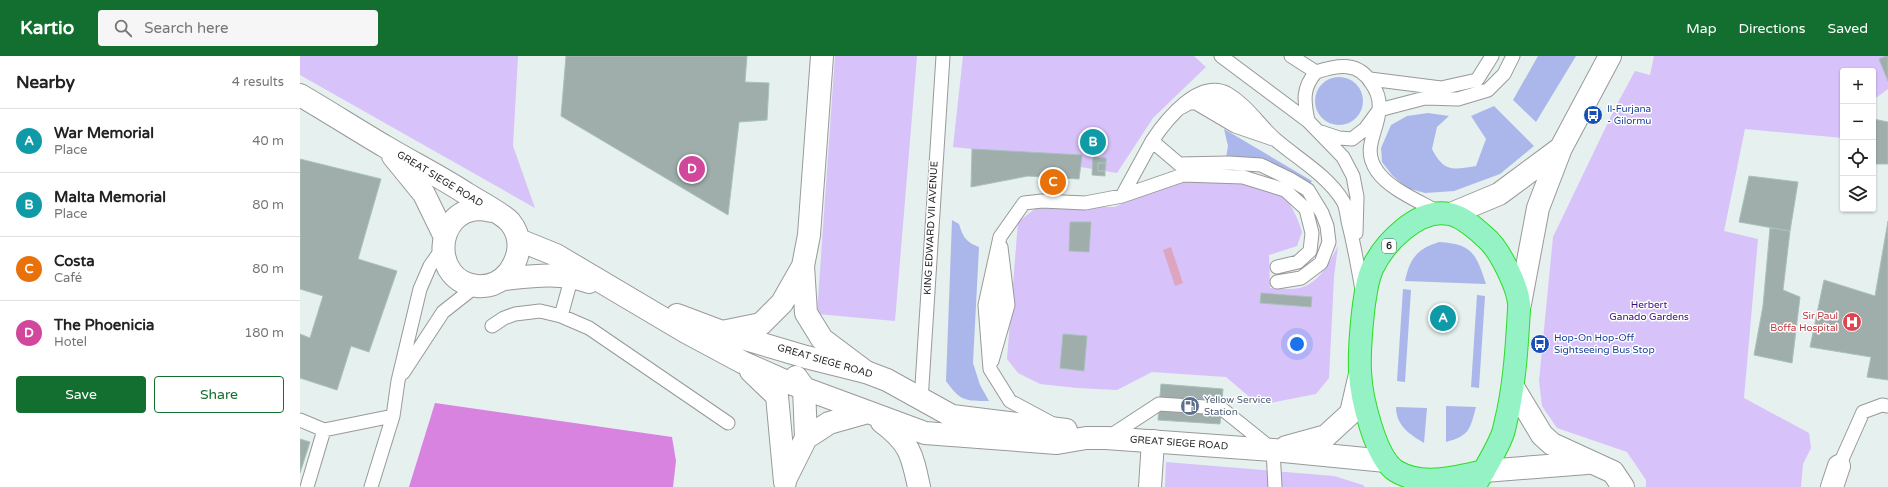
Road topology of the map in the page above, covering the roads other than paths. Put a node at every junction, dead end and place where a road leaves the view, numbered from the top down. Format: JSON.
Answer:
{"nodes":[{"id":1,"x":822,"y":56,"type":"edge"},
{"id":2,"x":943,"y":56,"type":"edge"},
{"id":3,"x":1221,"y":56,"type":"edge"},
{"id":4,"x":1291,"y":56,"type":"edge"},
{"id":5,"x":1492,"y":56,"type":"edge"},
{"id":6,"x":1513,"y":56,"type":"edge"},
{"id":7,"x":1610,"y":56,"type":"edge"},
{"id":8,"x":1316,"y":72,"type":"junction"},
{"id":9,"x":1370,"y":79,"type":"junction"},
{"id":10,"x":300,"y":95,"type":"edge"},
{"id":11,"x":1179,"y":109,"type":"junction"},
{"id":12,"x":1379,"y":110,"type":"junction"},
{"id":13,"x":1308,"y":121,"type":"junction"},
{"id":14,"x":1319,"y":132,"type":"junction"},
{"id":15,"x":1275,"y":139,"type":"junction"},
{"id":16,"x":1152,"y":141,"type":"junction"},
{"id":17,"x":386,"y":147,"type":"junction"},
{"id":18,"x":1561,"y":148,"type":"junction"},
{"id":19,"x":1122,"y":196,"type":"junction"},
{"id":20,"x":494,"y":211,"type":"junction"},
{"id":21,"x":1446,"y":213,"type":"junction"},
{"id":22,"x":1000,"y":237,"type":"junction"},
{"id":23,"x":519,"y":240,"type":"junction"},
{"id":24,"x":443,"y":242,"type":"junction"},
{"id":25,"x":1355,"y":250,"type":"junction"},
{"id":26,"x":803,"y":266,"type":"junction"},
{"id":27,"x":1277,"y":267,"type":"dead end"},
{"id":28,"x":572,"y":276,"type":"junction"},
{"id":29,"x":504,"y":279,"type":"junction"},
{"id":30,"x":1277,"y":282,"type":"dead end"},
{"id":31,"x":476,"y":286,"type":"junction"},
{"id":32,"x":634,"y":300,"type":"junction"},
{"id":33,"x":1364,"y":303,"type":"junction"},
{"id":34,"x":1520,"y":304,"type":"junction"},
{"id":35,"x":561,"y":316,"type":"junction"},
{"id":36,"x":492,"y":326,"type":"dead end"},
{"id":37,"x":722,"y":332,"type":"junction"},
{"id":38,"x":742,"y":362,"type":"junction"},
{"id":39,"x":990,"y":369,"type":"junction"},
{"id":40,"x":866,"y":372,"type":"junction"},
{"id":41,"x":1360,"y":372,"type":"junction"},
{"id":42,"x":398,"y":381,"type":"junction"},
{"id":43,"x":1513,"y":387,"type":"junction"},
{"id":44,"x":804,"y":388,"type":"junction"},
{"id":45,"x":921,"y":401,"type":"junction"},
{"id":46,"x":1888,"y":406,"type":"edge"},
{"id":47,"x":868,"y":412,"type":"junction"},
{"id":48,"x":393,"y":416,"type":"junction"},
{"id":49,"x":300,"y":420,"type":"edge"},
{"id":50,"x":728,"y":423,"type":"dead end"},
{"id":51,"x":1064,"y":429,"type":"junction"},
{"id":52,"x":324,"y":430,"type":"junction"},
{"id":53,"x":925,"y":433,"type":"junction"},
{"id":54,"x":806,"y":438,"type":"junction"},
{"id":55,"x":1096,"y":438,"type":"junction"},
{"id":56,"x":1153,"y":441,"type":"junction"},
{"id":57,"x":1273,"y":450,"type":"junction"},
{"id":58,"x":1594,"y":462,"type":"junction"},
{"id":59,"x":1839,"y":466,"type":"joint"},
{"id":60,"x":1394,"y":473,"type":"edge"},
{"id":61,"x":1479,"y":479,"type":"edge"},
{"id":62,"x":785,"y":484,"type":"edge"},
{"id":63,"x":307,"y":487,"type":"edge"},
{"id":64,"x":371,"y":487,"type":"edge"},
{"id":65,"x":920,"y":487,"type":"edge"},
{"id":66,"x":1150,"y":487,"type":"edge"},
{"id":67,"x":1275,"y":487,"type":"edge"},
{"id":68,"x":1623,"y":487,"type":"edge"},
{"id":69,"x":1832,"y":487,"type":"edge"}],
"edges":[{"from":1,"to":26,"type":"street"},
{"from":2,"to":45,"type":"lane","name":"KING EDWARD VII AVENUE"},
{"from":3,"to":13,"type":"lane"},
{"from":4,"to":8,"type":"lane"},
{"from":5,"to":9,"type":"lane"},
{"from":6,"to":12,"type":"lane"},
{"from":7,"to":18,"type":"street"},
{"from":8,"to":9,"type":"lane"},
{"from":8,"to":13,"type":"lane"},
{"from":9,"to":12,"type":"lane"},
{"from":10,"to":17,"type":"street","name":"GREAT SIEGE ROAD"},
{"from":11,"to":15,"type":"lane"},
{"from":11,"to":15,"type":"lane"},
{"from":11,"to":16,"type":"lane"},
{"from":12,"to":14,"type":"lane"},
{"from":12,"to":21,"type":"lane"},
{"from":13,"to":14,"type":"lane"},
{"from":14,"to":25,"type":"lane"},
{"from":15,"to":25,"type":"lane"},
{"from":16,"to":19,"type":"lane"},
{"from":16,"to":30,"type":"lane"},
{"from":17,"to":20,"type":"street","name":"GREAT SIEGE ROAD"},
{"from":17,"to":24,"type":"street","name":"GREAT SIEGE ROAD"},
{"from":18,"to":21,"type":"street"},
{"from":18,"to":34,"type":"street"},
{"from":19,"to":22,"type":"lane"},
{"from":19,"to":27,"type":"lane"},
{"from":20,"to":23,"type":"street","name":"GREAT SIEGE ROAD"},
{"from":20,"to":24,"type":"street","name":"GREAT SIEGE ROAD"},
{"from":21,"to":33,"type":"highway","number":"6"},
{"from":21,"to":34,"type":"highway"},
{"from":22,"to":39,"type":"lane"},
{"from":22,"to":39,"type":"lane"},
{"from":23,"to":29,"type":"street"},
{"from":23,"to":32,"type":"street","name":"GREAT SIEGE ROAD"},
{"from":24,"to":31,"type":"street","name":"GREAT SIEGE ROAD"},
{"from":24,"to":42,"type":"lane"},
{"from":25,"to":33,"type":"lane"},
{"from":26,"to":37,"type":"street"},
{"from":26,"to":40,"type":"street"},
{"from":28,"to":29,"type":"street","name":"GREAT SIEGE ROAD"},
{"from":28,"to":32,"type":"street","name":"GREAT SIEGE ROAD"},
{"from":28,"to":35,"type":"lane"},
{"from":29,"to":31,"type":"street","name":"GREAT SIEGE ROAD"},
{"from":31,"to":42,"type":"lane"},
{"from":32,"to":37,"type":"street","name":"GREAT SIEGE ROAD"},
{"from":32,"to":38,"type":"street","name":"GREAT SIEGE ROAD"},
{"from":33,"to":41,"type":"highway","number":"6"},
{"from":34,"to":43,"type":"highway"},
{"from":35,"to":36,"type":"lane"},
{"from":35,"to":50,"type":"lane"},
{"from":37,"to":40,"type":"street","name":"GREAT SIEGE ROAD"},
{"from":37,"to":44,"type":"street","name":"GREAT SIEGE ROAD"},
{"from":38,"to":44,"type":"street","name":"GREAT SIEGE ROAD"},
{"from":38,"to":62,"type":"street","name":"GREAT SIEGE ROAD"},
{"from":39,"to":51,"type":"lane"},
{"from":40,"to":45,"type":"street","name":"GREAT SIEGE ROAD"},
{"from":41,"to":57,"type":"street","name":"GREAT SIEGE ROAD"},
{"from":41,"to":60,"type":"highway","number":"6"},
{"from":42,"to":48,"type":"lane"},
{"from":43,"to":58,"type":"street"},
{"from":43,"to":61,"type":"highway"},
{"from":44,"to":47,"type":"street","name":"GREAT SIEGE ROAD"},
{"from":44,"to":54,"type":"street","name":"GREAT SIEGE ROAD"},
{"from":45,"to":51,"type":"street","name":"GREAT SIEGE ROAD"},
{"from":45,"to":53,"type":"street"},
{"from":46,"to":59,"type":"lane"},
{"from":47,"to":53,"type":"street","name":"GREAT SIEGE ROAD"},
{"from":47,"to":54,"type":"street"},
{"from":47,"to":65,"type":"street"},
{"from":48,"to":52,"type":"lane"},
{"from":48,"to":64,"type":"lane"},
{"from":49,"to":52,"type":"lane"},
{"from":51,"to":55,"type":"street","name":"GREAT SIEGE ROAD"},
{"from":52,"to":63,"type":"lane"},
{"from":53,"to":55,"type":"street","name":"GREAT SIEGE ROAD"},
{"from":53,"to":65,"type":"street"},
{"from":54,"to":62,"type":"street","name":"GREAT SIEGE ROAD"},
{"from":55,"to":56,"type":"street","name":"GREAT SIEGE ROAD"},
{"from":55,"to":57,"type":"lane"},
{"from":56,"to":57,"type":"street","name":"GREAT SIEGE ROAD"},
{"from":56,"to":66,"type":"street"},
{"from":57,"to":60,"type":"street","name":"GREAT SIEGE ROAD"},
{"from":57,"to":67,"type":"lane"},
{"from":58,"to":61,"type":"street"},
{"from":58,"to":68,"type":"street"},
{"from":59,"to":69,"type":"street"},
{"from":60,"to":61,"type":"highway"}]}
